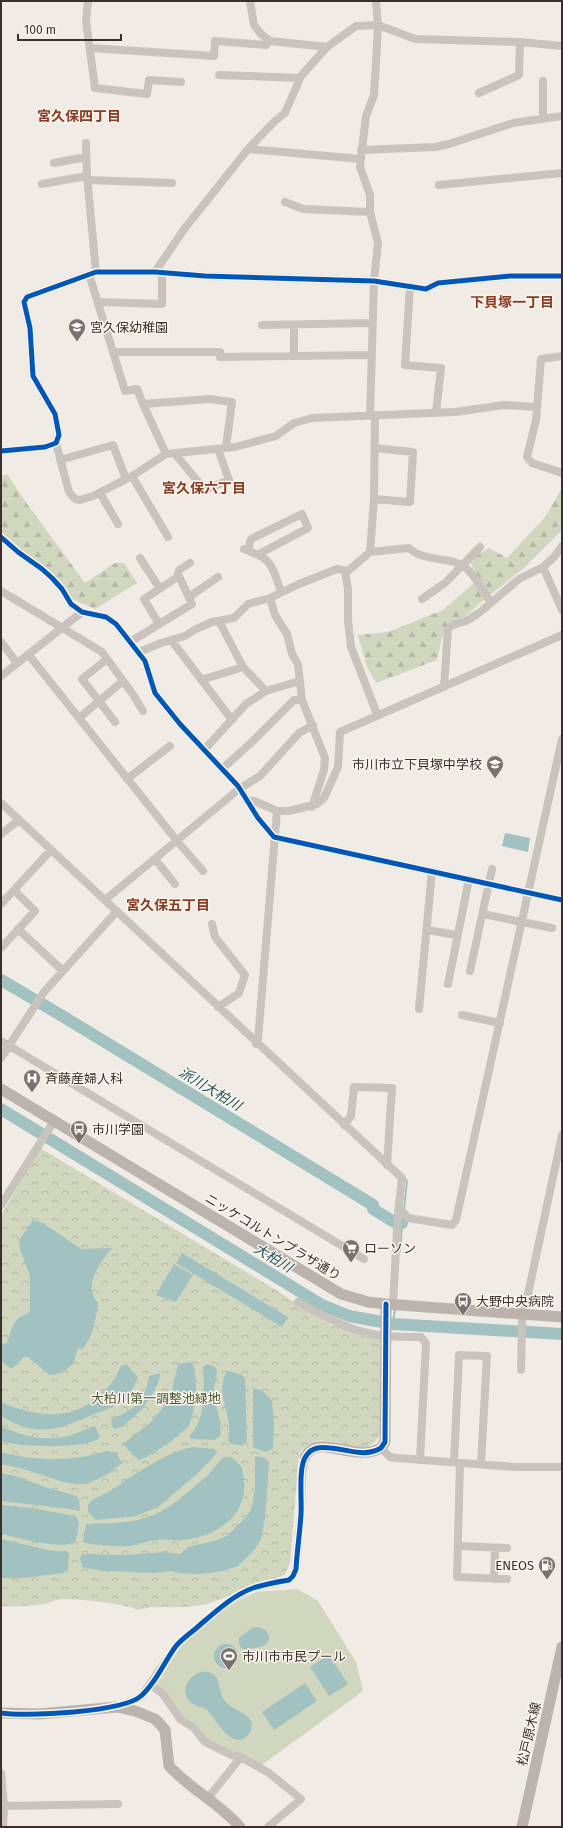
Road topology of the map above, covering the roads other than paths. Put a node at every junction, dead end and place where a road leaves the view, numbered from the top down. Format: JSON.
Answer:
{"nodes":[{"id":1,"x":88,"y":1,"type":"edge"},
{"id":2,"x":250,"y":1,"type":"edge"},
{"id":3,"x":376,"y":1,"type":"edge"},
{"id":4,"x":378,"y":25,"type":"junction"},
{"id":5,"x":270,"y":41,"type":"junction"},
{"id":6,"x":520,"y":42,"type":"junction"},
{"id":7,"x":562,"y":46,"type":"edge"},
{"id":8,"x":327,"y":47,"type":"junction"},
{"id":9,"x":90,"y":48,"type":"junction"},
{"id":10,"x":219,"y":75,"type":"dead end"},
{"id":11,"x":300,"y":78,"type":"junction"},
{"id":12,"x":542,"y":81,"type":"dead end"},
{"id":13,"x":181,"y":82,"type":"dead end"},
{"id":14,"x":479,"y":93,"type":"dead end"},
{"id":15,"x":562,"y":116,"type":"edge"},
{"id":16,"x":543,"y":118,"type":"junction"},
{"id":17,"x":86,"y":143,"type":"dead end"},
{"id":18,"x":248,"y":149,"type":"junction"},
{"id":19,"x":361,"y":150,"type":"junction"},
{"id":20,"x":86,"y":157,"type":"junction"},
{"id":21,"x":361,"y":159,"type":"junction"},
{"id":22,"x":54,"y":163,"type":"dead end"},
{"id":23,"x":562,"y":173,"type":"edge"},
{"id":24,"x":87,"y":178,"type":"junction"},
{"id":25,"x":172,"y":183,"type":"dead end"},
{"id":26,"x":42,"y":184,"type":"dead end"},
{"id":27,"x":439,"y":184,"type":"dead end"},
{"id":28,"x":285,"y":202,"type":"dead end"},
{"id":29,"x":370,"y":212,"type":"junction"},
{"id":30,"x":158,"y":272,"type":"junction"},
{"id":31,"x":92,"y":273,"type":"junction"},
{"id":32,"x":562,"y":276,"type":"edge"},
{"id":33,"x":374,"y":281,"type":"junction"},
{"id":34,"x":410,"y":286,"type":"junction"},
{"id":35,"x":98,"y":302,"type":"junction"},
{"id":36,"x":372,"y":323,"type":"junction"},
{"id":37,"x":262,"y":325,"type":"dead end"},
{"id":38,"x":294,"y":325,"type":"junction"},
{"id":39,"x":114,"y":352,"type":"junction"},
{"id":40,"x":371,"y":355,"type":"junction"},
{"id":41,"x":294,"y":356,"type":"junction"},
{"id":42,"x":562,"y":356,"type":"edge"},
{"id":43,"x":143,"y":404,"type":"junction"},
{"id":44,"x":537,"y":407,"type":"junction"},
{"id":45,"x":436,"y":412,"type":"junction"},
{"id":46,"x":372,"y":415,"type":"junction"},
{"id":47,"x":56,"y":443,"type":"junction"},
{"id":48,"x":222,"y":448,"type":"junction"},
{"id":49,"x":375,"y":448,"type":"junction"},
{"id":50,"x":1,"y":451,"type":"edge"},
{"id":51,"x":166,"y":454,"type":"junction"},
{"id":52,"x":175,"y":454,"type":"junction"},
{"id":53,"x":60,"y":460,"type":"junction"},
{"id":54,"x":562,"y":473,"type":"edge"},
{"id":55,"x":129,"y":477,"type":"junction"},
{"id":56,"x":100,"y":493,"type":"junction"},
{"id":57,"x":374,"y":499,"type":"junction"},
{"id":58,"x":118,"y":524,"type":"dead end"},
{"id":59,"x":1,"y":537,"type":"edge"},
{"id":60,"x":168,"y":537,"type":"dead end"},
{"id":61,"x":562,"y":546,"type":"edge"},
{"id":62,"x":480,"y":547,"type":"dead end"},
{"id":63,"x":370,"y":552,"type":"junction"},
{"id":64,"x":259,"y":554,"type":"junction"},
{"id":65,"x":140,"y":558,"type":"dead end"},
{"id":66,"x":190,"y":563,"type":"dead end"},
{"id":67,"x":462,"y":565,"type":"junction"},
{"id":68,"x":543,"y":567,"type":"junction"},
{"id":69,"x":345,"y":571,"type":"junction"},
{"id":70,"x":179,"y":576,"type":"junction"},
{"id":71,"x":218,"y":577,"type":"dead end"},
{"id":72,"x":160,"y":589,"type":"junction"},
{"id":73,"x":1,"y":591,"type":"edge"},
{"id":74,"x":281,"y":592,"type":"junction"},
{"id":75,"x":189,"y":597,"type":"junction"},
{"id":76,"x":270,"y":598,"type":"junction"},
{"id":77,"x":422,"y":599,"type":"dead end"},
{"id":78,"x":491,"y":603,"type":"junction"},
{"id":79,"x":562,"y":610,"type":"edge"},
{"id":80,"x":82,"y":612,"type":"junction"},
{"id":81,"x":219,"y":621,"type":"junction"},
{"id":82,"x":159,"y":624,"type":"junction"},
{"id":83,"x":62,"y":627,"type":"junction"},
{"id":84,"x":562,"y":634,"type":"edge"},
{"id":85,"x":172,"y":641,"type":"junction"},
{"id":86,"x":1,"y":642,"type":"edge"},
{"id":87,"x":130,"y":642,"type":"junction"},
{"id":88,"x":139,"y":652,"type":"junction"},
{"id":89,"x":28,"y":654,"type":"junction"},
{"id":90,"x":107,"y":659,"type":"junction"},
{"id":91,"x":17,"y":663,"type":"junction"},
{"id":92,"x":244,"y":667,"type":"junction"},
{"id":93,"x":1,"y":676,"type":"edge"},
{"id":94,"x":201,"y":680,"type":"junction"},
{"id":95,"x":123,"y":681,"type":"junction"},
{"id":96,"x":300,"y":681,"type":"junction"},
{"id":97,"x":444,"y":687,"type":"junction"},
{"id":98,"x":266,"y":691,"type":"junction"},
{"id":99,"x":302,"y":700,"type":"junction"},
{"id":100,"x":100,"y":701,"type":"junction"},
{"id":101,"x":143,"y":711,"type":"dead end"},
{"id":102,"x":377,"y":714,"type":"junction"},
{"id":103,"x":79,"y":718,"type":"junction"},
{"id":104,"x":232,"y":720,"type":"junction"},
{"id":105,"x":115,"y":722,"type":"dead end"},
{"id":106,"x":312,"y":725,"type":"junction"},
{"id":107,"x":562,"y":739,"type":"edge"},
{"id":108,"x":170,"y":746,"type":"dead end"},
{"id":109,"x":204,"y":750,"type":"junction"},
{"id":110,"x":222,"y":769,"type":"junction"},
{"id":111,"x":127,"y":779,"type":"junction"},
{"id":112,"x":239,"y":789,"type":"junction"},
{"id":113,"x":246,"y":800,"type":"junction"},
{"id":114,"x":1,"y":803,"type":"edge"},
{"id":115,"x":312,"y":807,"type":"junction"},
{"id":116,"x":277,"y":812,"type":"junction"},
{"id":117,"x":19,"y":820,"type":"junction"},
{"id":118,"x":1,"y":834,"type":"edge"},
{"id":119,"x":274,"y":837,"type":"junction"},
{"id":120,"x":177,"y":841,"type":"junction"},
{"id":121,"x":51,"y":850,"type":"junction"},
{"id":122,"x":155,"y":859,"type":"junction"},
{"id":123,"x":492,"y":869,"type":"dead end"},
{"id":124,"x":203,"y":871,"type":"dead end"},
{"id":125,"x":432,"y":871,"type":"junction"},
{"id":126,"x":469,"y":879,"type":"junction"},
{"id":127,"x":175,"y":884,"type":"dead end"},
{"id":128,"x":490,"y":884,"type":"junction"},
{"id":129,"x":14,"y":890,"type":"junction"},
{"id":130,"x":529,"y":892,"type":"junction"},
{"id":131,"x":105,"y":900,"type":"junction"},
{"id":132,"x":562,"y":900,"type":"edge"},
{"id":133,"x":1,"y":904,"type":"edge"},
{"id":134,"x":118,"y":911,"type":"junction"},
{"id":135,"x":483,"y":914,"type":"junction"},
{"id":136,"x":523,"y":922,"type":"junction"},
{"id":137,"x":212,"y":924,"type":"dead end"},
{"id":138,"x":552,"y":928,"type":"dead end"},
{"id":139,"x":18,"y":929,"type":"junction"},
{"id":140,"x":427,"y":930,"type":"junction"},
{"id":141,"x":458,"y":935,"type":"junction"},
{"id":142,"x":1,"y":948,"type":"edge"},
{"id":143,"x":63,"y":971,"type":"junction"},
{"id":144,"x":470,"y":971,"type":"dead end"},
{"id":145,"x":448,"y":984,"type":"dead end"},
{"id":146,"x":218,"y":1007,"type":"junction"},
{"id":147,"x":419,"y":1009,"type":"dead end"},
{"id":148,"x":462,"y":1015,"type":"dead end"},
{"id":149,"x":500,"y":1023,"type":"junction"},
{"id":150,"x":1,"y":1041,"type":"edge"},
{"id":151,"x":256,"y":1044,"type":"junction"},
{"id":152,"x":9,"y":1045,"type":"junction"},
{"id":153,"x":1,"y":1058,"type":"edge"},
{"id":154,"x":1,"y":1089,"type":"edge"},
{"id":155,"x":52,"y":1124,"type":"junction"},
{"id":156,"x":344,"y":1125,"type":"junction"},
{"id":157,"x":562,"y":1135,"type":"edge"},
{"id":158,"x":387,"y":1165,"type":"junction"},
{"id":159,"x":1,"y":1205,"type":"edge"},
{"id":160,"x":399,"y":1207,"type":"junction"},
{"id":161,"x":364,"y":1258,"type":"dead end"},
{"id":162,"x":298,"y":1302,"type":"dead end"},
{"id":163,"x":389,"y":1307,"type":"junction"},
{"id":164,"x":562,"y":1316,"type":"edge"},
{"id":165,"x":523,"y":1318,"type":"junction"},
{"id":166,"x":386,"y":1334,"type":"junction"},
{"id":167,"x":521,"y":1370,"type":"dead end"},
{"id":168,"x":381,"y":1448,"type":"junction"},
{"id":169,"x":305,"y":1457,"type":"joint"},
{"id":170,"x":420,"y":1460,"type":"junction"},
{"id":171,"x":457,"y":1463,"type":"junction"},
{"id":172,"x":481,"y":1464,"type":"junction"},
{"id":173,"x":562,"y":1467,"type":"edge"},
{"id":174,"x":458,"y":1546,"type":"junction"},
{"id":175,"x":495,"y":1548,"type":"junction"},
{"id":176,"x":507,"y":1548,"type":"dead end"},
{"id":177,"x":494,"y":1579,"type":"junction"},
{"id":178,"x":507,"y":1579,"type":"dead end"},
{"id":179,"x":562,"y":1647,"type":"edge"},
{"id":180,"x":151,"y":1685,"type":"junction"},
{"id":181,"x":117,"y":1707,"type":"junction"},
{"id":182,"x":1,"y":1713,"type":"edge"},
{"id":183,"x":241,"y":1757,"type":"junction"},
{"id":184,"x":1,"y":1773,"type":"edge"},
{"id":185,"x":208,"y":1798,"type":"junction"},
{"id":186,"x":118,"y":1804,"type":"dead end"},
{"id":187,"x":4,"y":1806,"type":"junction"},
{"id":188,"x":3,"y":1827,"type":"edge"},
{"id":189,"x":240,"y":1827,"type":"edge"},
{"id":190,"x":268,"y":1827,"type":"edge"},
{"id":191,"x":522,"y":1827,"type":"edge"}],
"edges":[{"from":1,"to":9,"type":"street"},
{"from":2,"to":5,"type":"street"},
{"from":3,"to":4,"type":"street"},
{"from":4,"to":6,"type":"street"},
{"from":4,"to":8,"type":"street"},
{"from":4,"to":19,"type":"street"},
{"from":5,"to":8,"type":"street"},
{"from":5,"to":9,"type":"street"},
{"from":6,"to":7,"type":"street"},
{"from":6,"to":14,"type":"street"},
{"from":8,"to":11,"type":"street"},
{"from":9,"to":13,"type":"street"},
{"from":10,"to":11,"type":"street"},
{"from":11,"to":18,"type":"street"},
{"from":12,"to":16,"type":"street"},
{"from":15,"to":16,"type":"street"},
{"from":16,"to":19,"type":"street"},
{"from":17,"to":20,"type":"street"},
{"from":18,"to":21,"type":"street"},
{"from":18,"to":30,"type":"street"},
{"from":19,"to":21,"type":"street"},
{"from":20,"to":22,"type":"street"},
{"from":20,"to":24,"type":"street"},
{"from":21,"to":29,"type":"street"},
{"from":23,"to":27,"type":"street"},
{"from":24,"to":25,"type":"street"},
{"from":24,"to":26,"type":"street"},
{"from":24,"to":31,"type":"street"},
{"from":28,"to":29,"type":"street"},
{"from":29,"to":33,"type":"street"},
{"from":30,"to":31,"type":"street"},
{"from":30,"to":33,"type":"street"},
{"from":30,"to":35,"type":"street"},
{"from":31,"to":35,"type":"street"},
{"from":31,"to":47,"type":"street"},
{"from":32,"to":34,"type":"street"},
{"from":33,"to":34,"type":"street"},
{"from":33,"to":36,"type":"street"},
{"from":34,"to":45,"type":"street"},
{"from":35,"to":39,"type":"street"},
{"from":36,"to":38,"type":"street"},
{"from":36,"to":40,"type":"street"},
{"from":37,"to":38,"type":"street"},
{"from":38,"to":41,"type":"street"},
{"from":39,"to":41,"type":"street"},
{"from":39,"to":43,"type":"street"},
{"from":40,"to":41,"type":"street"},
{"from":40,"to":46,"type":"street"},
{"from":42,"to":44,"type":"street"},
{"from":43,"to":48,"type":"street"},
{"from":43,"to":51,"type":"street"},
{"from":44,"to":45,"type":"street"},
{"from":44,"to":54,"type":"street"},
{"from":45,"to":46,"type":"street"},
{"from":46,"to":48,"type":"street"},
{"from":46,"to":49,"type":"street"},
{"from":47,"to":50,"type":"street"},
{"from":47,"to":53,"type":"street"},
{"from":48,"to":52,"type":"street"},
{"from":48,"to":52,"type":"street"},
{"from":49,"to":57,"type":"street"},
{"from":49,"to":57,"type":"street"},
{"from":51,"to":52,"type":"street"},
{"from":51,"to":55,"type":"street"},
{"from":53,"to":55,"type":"street"},
{"from":53,"to":56,"type":"street"},
{"from":55,"to":56,"type":"street"},
{"from":55,"to":60,"type":"street"},
{"from":56,"to":58,"type":"street"},
{"from":57,"to":63,"type":"street"},
{"from":59,"to":80,"type":"street"},
{"from":61,"to":68,"type":"street"},
{"from":62,"to":67,"type":"street"},
{"from":63,"to":67,"type":"street"},
{"from":63,"to":69,"type":"street"},
{"from":64,"to":64,"type":"street"},
{"from":64,"to":74,"type":"street"},
{"from":65,"to":72,"type":"street"},
{"from":66,"to":70,"type":"street"},
{"from":67,"to":77,"type":"street"},
{"from":67,"to":78,"type":"street"},
{"from":68,"to":78,"type":"street"},
{"from":68,"to":79,"type":"street"},
{"from":69,"to":74,"type":"street"},
{"from":69,"to":102,"type":"street"},
{"from":70,"to":72,"type":"street"},
{"from":70,"to":75,"type":"street"},
{"from":71,"to":75,"type":"street"},
{"from":72,"to":82,"type":"street"},
{"from":73,"to":83,"type":"street"},
{"from":74,"to":76,"type":"street"},
{"from":75,"to":82,"type":"street"},
{"from":76,"to":81,"type":"street"},
{"from":76,"to":96,"type":"street"},
{"from":78,"to":97,"type":"street"},
{"from":80,"to":83,"type":"street"},
{"from":80,"to":87,"type":"street"},
{"from":81,"to":85,"type":"street"},
{"from":81,"to":92,"type":"street"},
{"from":82,"to":87,"type":"street"},
{"from":83,"to":89,"type":"street"},
{"from":83,"to":90,"type":"street"},
{"from":84,"to":97,"type":"street"},
{"from":85,"to":88,"type":"street"},
{"from":85,"to":94,"type":"street"},
{"from":86,"to":91,"type":"street"},
{"from":87,"to":88,"type":"street"},
{"from":88,"to":109,"type":"street"},
{"from":89,"to":91,"type":"street"},
{"from":89,"to":103,"type":"street"},
{"from":90,"to":95,"type":"street"},
{"from":90,"to":100,"type":"street"},
{"from":91,"to":93,"type":"street"},
{"from":92,"to":94,"type":"street"},
{"from":92,"to":98,"type":"street"},
{"from":94,"to":104,"type":"street"},
{"from":95,"to":100,"type":"street"},
{"from":95,"to":101,"type":"street"},
{"from":96,"to":98,"type":"street"},
{"from":96,"to":99,"type":"street"},
{"from":97,"to":102,"type":"street"},
{"from":98,"to":104,"type":"street"},
{"from":99,"to":106,"type":"street"},
{"from":99,"to":110,"type":"street"},
{"from":100,"to":103,"type":"street"},
{"from":100,"to":105,"type":"street"},
{"from":102,"to":115,"type":"street"},
{"from":103,"to":111,"type":"street"},
{"from":104,"to":109,"type":"street"},
{"from":106,"to":112,"type":"street"},
{"from":106,"to":115,"type":"street"},
{"from":107,"to":130,"type":"street"},
{"from":108,"to":111,"type":"street"},
{"from":109,"to":110,"type":"street"},
{"from":110,"to":112,"type":"street"},
{"from":111,"to":120,"type":"street"},
{"from":112,"to":113,"type":"street"},
{"from":112,"to":120,"type":"street"},
{"from":113,"to":116,"type":"street"},
{"from":113,"to":119,"type":"street"},
{"from":114,"to":117,"type":"street"},
{"from":115,"to":116,"type":"street"},
{"from":116,"to":119,"type":"street"},
{"from":117,"to":118,"type":"street"},
{"from":117,"to":121,"type":"street"},
{"from":119,"to":125,"type":"street"},
{"from":119,"to":151,"type":"street"},
{"from":120,"to":122,"type":"street"},
{"from":120,"to":124,"type":"street"},
{"from":121,"to":129,"type":"street"},
{"from":121,"to":131,"type":"street"},
{"from":122,"to":127,"type":"street"},
{"from":122,"to":131,"type":"street"},
{"from":123,"to":128,"type":"street"},
{"from":125,"to":126,"type":"street"},
{"from":125,"to":140,"type":"street"},
{"from":126,"to":128,"type":"street"},
{"from":126,"to":141,"type":"street"},
{"from":128,"to":130,"type":"street"},
{"from":128,"to":135,"type":"street"},
{"from":129,"to":133,"type":"street"},
{"from":129,"to":139,"type":"street"},
{"from":130,"to":132,"type":"street"},
{"from":130,"to":136,"type":"street"},
{"from":131,"to":134,"type":"street"},
{"from":134,"to":143,"type":"street"},
{"from":134,"to":146,"type":"street"},
{"from":135,"to":136,"type":"street"},
{"from":135,"to":144,"type":"street"},
{"from":136,"to":138,"type":"street"},
{"from":136,"to":149,"type":"street"},
{"from":137,"to":146,"type":"street"},
{"from":139,"to":142,"type":"street"},
{"from":139,"to":143,"type":"street"},
{"from":140,"to":141,"type":"street"},
{"from":140,"to":147,"type":"street"},
{"from":141,"to":145,"type":"street"},
{"from":143,"to":152,"type":"street"},
{"from":146,"to":151,"type":"street"},
{"from":148,"to":149,"type":"street"},
{"from":149,"to":160,"type":"street"},
{"from":150,"to":152,"type":"street"},
{"from":151,"to":156,"type":"street"},
{"from":152,"to":153,"type":"street"},
{"from":152,"to":161,"type":"street"},
{"from":154,"to":155,"type":"street","name":"ニッケコルトンプラザ通り"},
{"from":155,"to":159,"type":"street"},
{"from":155,"to":163,"type":"street","name":"ニッケコルトンプラザ通り"},
{"from":156,"to":158,"type":"street"},
{"from":156,"to":158,"type":"street"},
{"from":157,"to":165,"type":"street"},
{"from":158,"to":160,"type":"street"},
{"from":160,"to":163,"type":"street"},
{"from":162,"to":166,"type":"street"},
{"from":163,"to":165,"type":"street","name":"ニッケコルトンプラザ通り"},
{"from":163,"to":166,"type":"street"},
{"from":164,"to":165,"type":"street","name":"ニッケコルトンプラザ通り"},
{"from":165,"to":167,"type":"street"},
{"from":166,"to":168,"type":"street"},
{"from":166,"to":170,"type":"street"},
{"from":168,"to":169,"type":"street"},
{"from":168,"to":170,"type":"street"},
{"from":169,"to":180,"type":"street"},
{"from":170,"to":171,"type":"street"},
{"from":171,"to":172,"type":"street"},
{"from":171,"to":172,"type":"street"},
{"from":171,"to":174,"type":"street"},
{"from":172,"to":173,"type":"street"},
{"from":174,"to":175,"type":"street"},
{"from":174,"to":177,"type":"street"},
{"from":175,"to":176,"type":"street"},
{"from":175,"to":177,"type":"street"},
{"from":177,"to":178,"type":"street"},
{"from":179,"to":191,"type":"street","name":"松戸原木線"},
{"from":180,"to":181,"type":"street"},
{"from":180,"to":183,"type":"street"},
{"from":181,"to":182,"type":"street"},
{"from":181,"to":185,"type":"street"},
{"from":183,"to":185,"type":"street"},
{"from":183,"to":190,"type":"street"},
{"from":184,"to":187,"type":"street"},
{"from":185,"to":189,"type":"street"},
{"from":186,"to":187,"type":"street"},
{"from":187,"to":188,"type":"street"}]}
